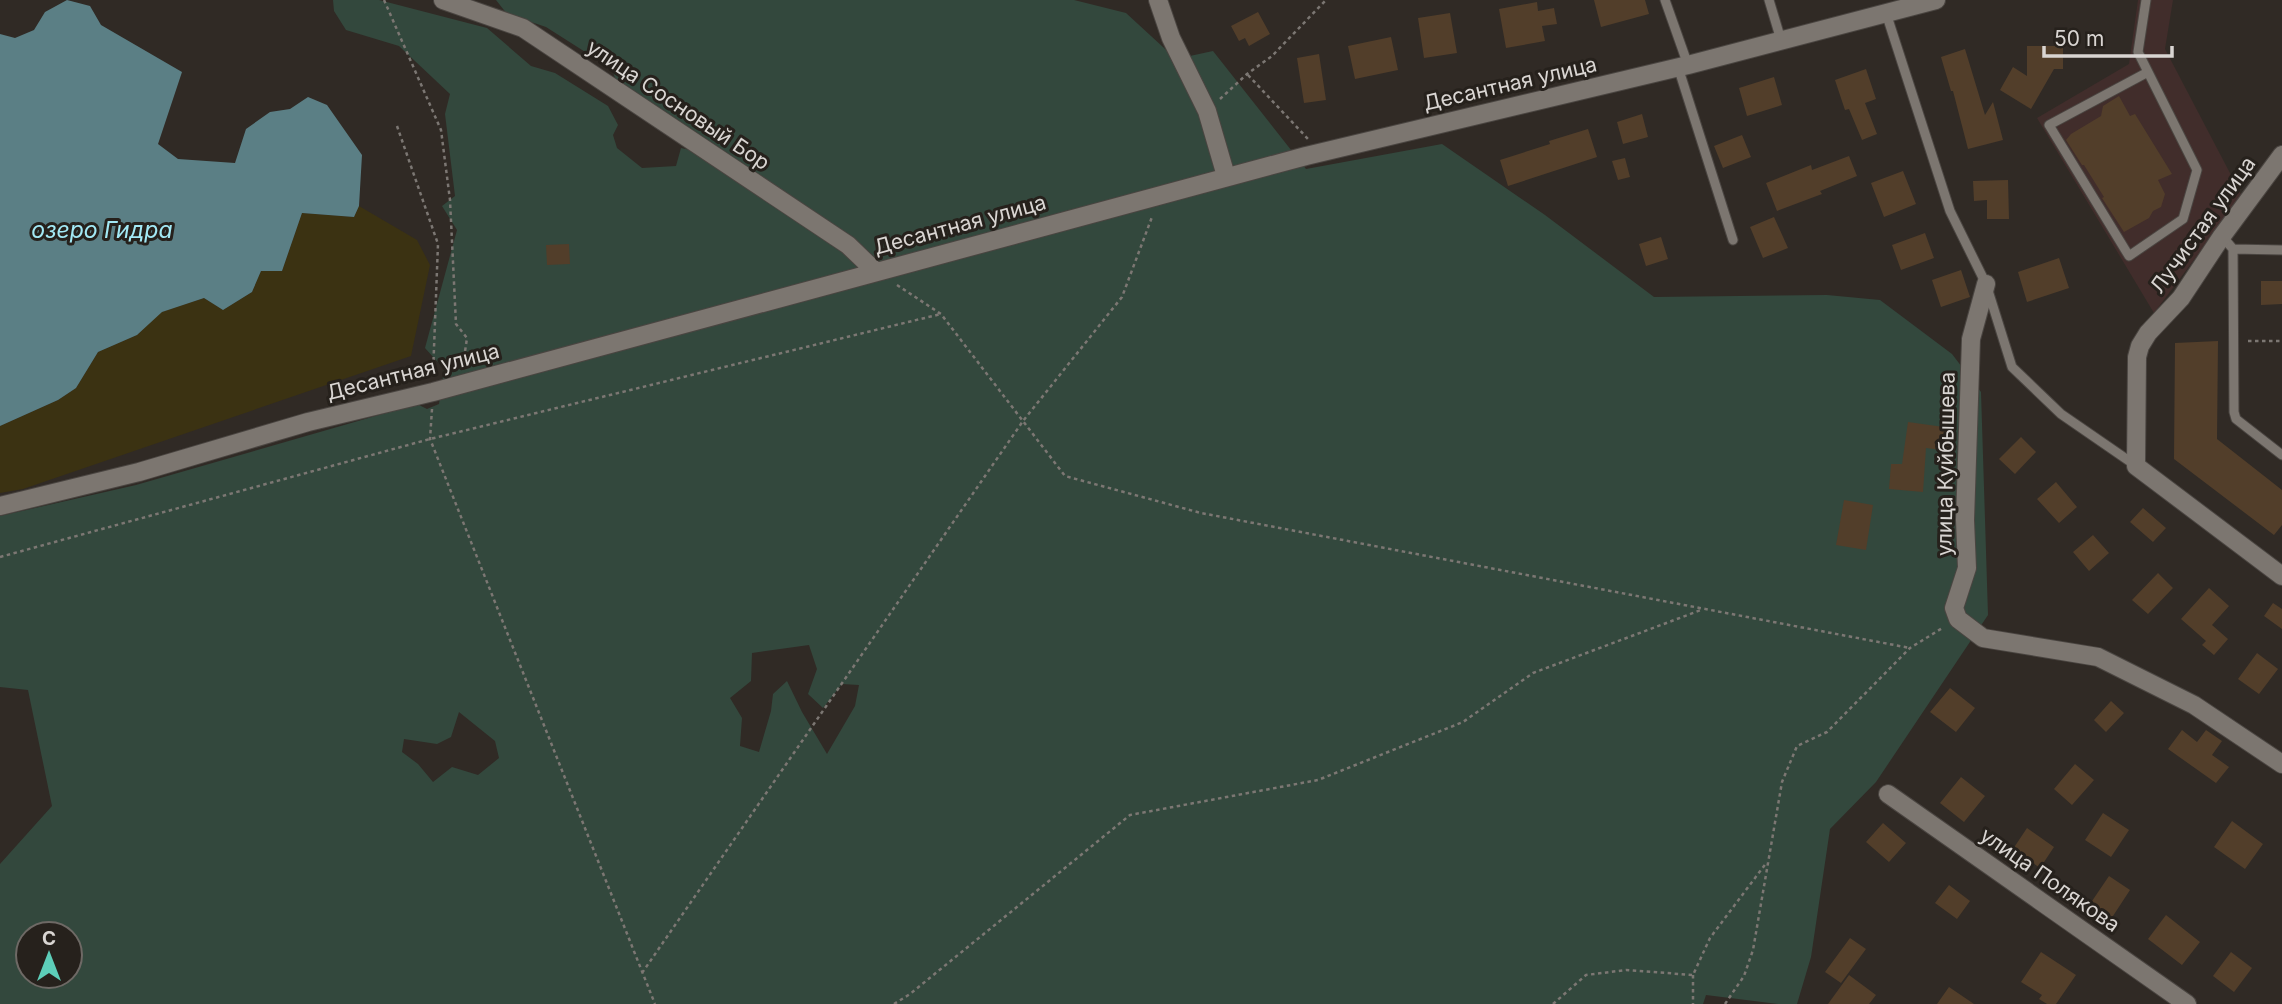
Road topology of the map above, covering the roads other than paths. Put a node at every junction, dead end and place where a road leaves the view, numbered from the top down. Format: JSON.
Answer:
{"nodes":[{"id":1,"x":443,"y":0,"type":"edge"},
{"id":2,"x":1158,"y":0,"type":"edge"},
{"id":3,"x":1665,"y":0,"type":"edge"},
{"id":4,"x":1769,"y":0,"type":"edge"},
{"id":5,"x":1936,"y":0,"type":"edge"},
{"id":6,"x":2147,"y":0,"type":"edge"},
{"id":7,"x":1886,"y":13,"type":"junction"},
{"id":8,"x":1781,"y":40,"type":"junction"},
{"id":9,"x":1683,"y":66,"type":"junction"},
{"id":10,"x":2148,"y":72,"type":"junction"},
{"id":11,"x":2282,"y":156,"type":"edge"},
{"id":12,"x":1226,"y":177,"type":"junction"},
{"id":13,"x":1733,"y":240,"type":"dead end"},
{"id":14,"x":2228,"y":242,"type":"junction"},
{"id":15,"x":2282,"y":250,"type":"edge"},
{"id":16,"x":875,"y":271,"type":"junction"},
{"id":17,"x":1986,"y":284,"type":"junction"},
{"id":18,"x":2282,"y":456,"type":"edge"},
{"id":19,"x":2136,"y":466,"type":"junction"},
{"id":20,"x":0,"y":506,"type":"edge"},
{"id":21,"x":2282,"y":576,"type":"edge"},
{"id":22,"x":2282,"y":764,"type":"edge"},
{"id":23,"x":1888,"y":794,"type":"dead end"},
{"id":24,"x":2187,"y":1004,"type":"edge"}],
"edges":[{"from":1,"to":16,"type":"street","name":"улица Сосновый Бор"},
{"from":2,"to":12,"type":"street"},
{"from":3,"to":9,"type":"lane"},
{"from":4,"to":8,"type":"lane"},
{"from":5,"to":7,"type":"street","name":"Десантная улица"},
{"from":6,"to":10,"type":"lane"},
{"from":7,"to":8,"type":"street","name":"Десантная улица"},
{"from":7,"to":17,"type":"lane"},
{"from":8,"to":9,"type":"street","name":"Десантная улица"},
{"from":9,"to":12,"type":"street","name":"Десантная улица"},
{"from":9,"to":13,"type":"lane"},
{"from":10,"to":10,"type":"lane"},
{"from":11,"to":14,"type":"street","name":"Лучистая улица"},
{"from":12,"to":16,"type":"street","name":"Десантная улица"},
{"from":14,"to":15,"type":"lane"},
{"from":14,"to":18,"type":"lane"},
{"from":14,"to":19,"type":"street","name":"Лучистая улица"},
{"from":16,"to":20,"type":"street","name":"Десантная улица"},
{"from":17,"to":19,"type":"lane"},
{"from":17,"to":22,"type":"street","name":"улица Куйбышева"},
{"from":19,"to":21,"type":"street"},
{"from":23,"to":24,"type":"street","name":"улица Полякова"}]}
